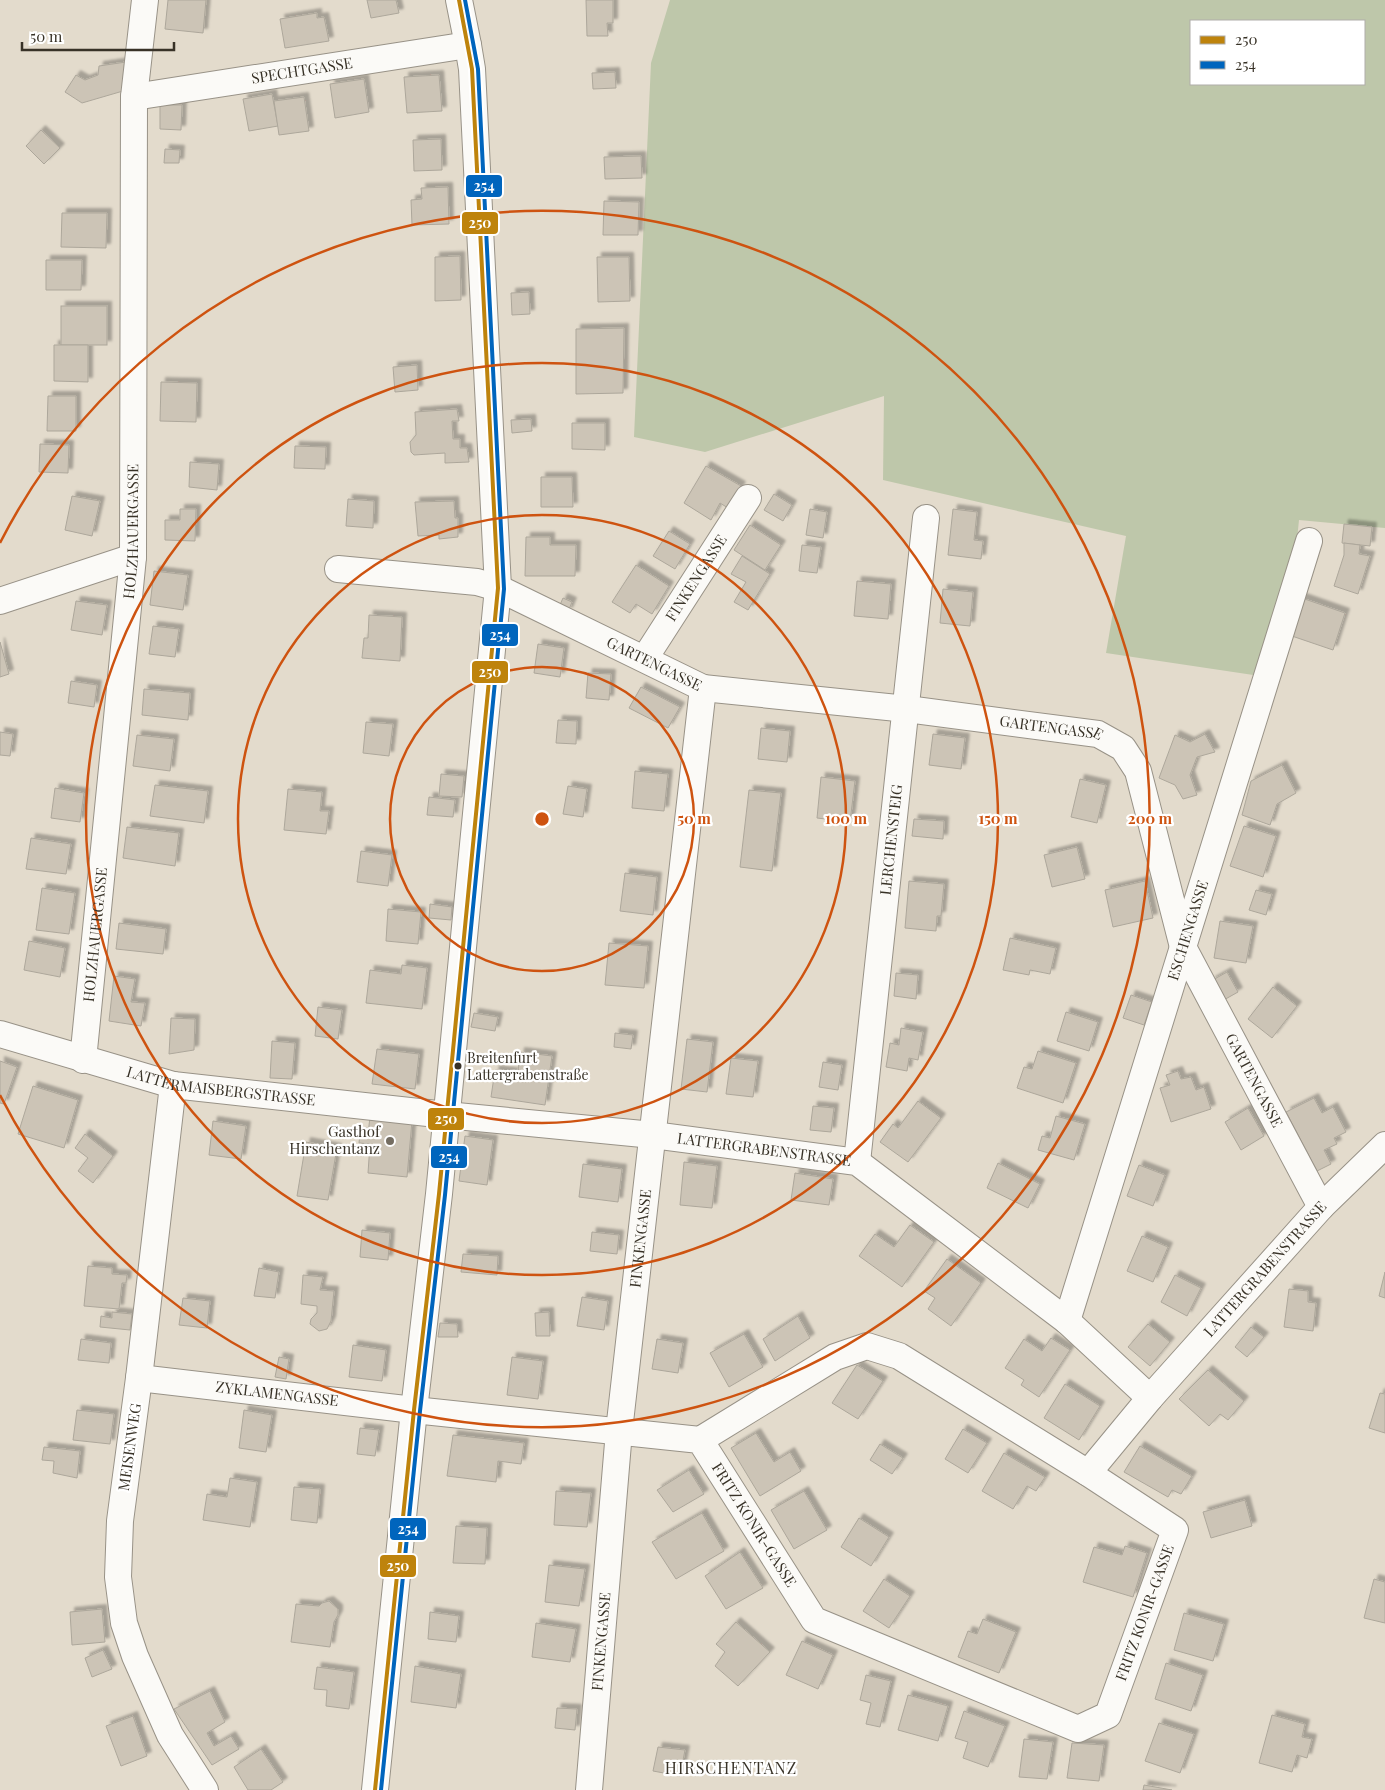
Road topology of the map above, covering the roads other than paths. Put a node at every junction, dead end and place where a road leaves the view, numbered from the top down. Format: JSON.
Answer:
{"nodes":[{"id":1,"x":146,"y":0,"type":"edge"},
{"id":2,"x":458,"y":0,"type":"edge"},
{"id":3,"x":468,"y":45,"type":"junction"},
{"id":4,"x":134,"y":97,"type":"junction"},
{"id":5,"x":748,"y":498,"type":"dead end"},
{"id":6,"x":926,"y":518,"type":"dead end"},
{"id":7,"x":1309,"y":541,"type":"dead end"},
{"id":8,"x":132,"y":557,"type":"junction"},
{"id":9,"x":338,"y":569,"type":"dead end"},
{"id":10,"x":498,"y":588,"type":"junction"},
{"id":11,"x":0,"y":601,"type":"edge"},
{"id":12,"x":645,"y":658,"type":"junction"},
{"id":13,"x":703,"y":688,"type":"junction"},
{"id":14,"x":907,"y":709,"type":"junction"},
{"id":15,"x":1183,"y":947,"type":"junction"},
{"id":16,"x":0,"y":1034,"type":"edge"},
{"id":17,"x":83,"y":1060,"type":"junction"},
{"id":18,"x":173,"y":1085,"type":"junction"},
{"id":19,"x":446,"y":1115,"type":"junction"},
{"id":20,"x":653,"y":1135,"type":"junction"},
{"id":21,"x":1385,"y":1145,"type":"edge"},
{"id":22,"x":857,"y":1162,"type":"junction"},
{"id":23,"x":1322,"y":1207,"type":"junction"},
{"id":24,"x":1067,"y":1321,"type":"junction"},
{"id":25,"x":140,"y":1378,"type":"junction"},
{"id":26,"x":1150,"y":1398,"type":"junction"},
{"id":27,"x":414,"y":1410,"type":"junction"},
{"id":28,"x":619,"y":1431,"type":"junction"},
{"id":29,"x":700,"y":1440,"type":"junction"},
{"id":30,"x":1088,"y":1473,"type":"junction"},
{"id":31,"x":205,"y":1790,"type":"edge"},
{"id":32,"x":375,"y":1790,"type":"edge"},
{"id":33,"x":589,"y":1790,"type":"edge"}],
"edges":[{"from":1,"to":4,"type":"street","name":"HOLZHAUERGASSE"},
{"from":2,"to":3,"type":"street"},
{"from":3,"to":4,"type":"street","name":"SPECHTGASSE"},
{"from":3,"to":10,"type":"street"},
{"from":4,"to":8,"type":"street","name":"HOLZHAUERGASSE"},
{"from":5,"to":12,"type":"street","name":"FINKENGASSE"},
{"from":6,"to":14,"type":"street","name":"LERCHENSTEIG"},
{"from":7,"to":15,"type":"street","name":"ESCHENGASSE"},
{"from":8,"to":11,"type":"street"},
{"from":8,"to":17,"type":"street","name":"HOLZHAUERGASSE"},
{"from":9,"to":10,"type":"street","name":"GARTENGASSE"},
{"from":10,"to":12,"type":"street","name":"GARTENGASSE"},
{"from":10,"to":19,"type":"street"},
{"from":12,"to":13,"type":"street","name":"GARTENGASSE"},
{"from":13,"to":14,"type":"street","name":"GARTENGASSE"},
{"from":13,"to":20,"type":"street","name":"FINKENGASSE"},
{"from":14,"to":15,"type":"street","name":"GARTENGASSE"},
{"from":14,"to":22,"type":"street","name":"LERCHENSTEIG"},
{"from":15,"to":23,"type":"street","name":"GARTENGASSE"},
{"from":15,"to":24,"type":"street","name":"ESCHENGASSE"},
{"from":16,"to":17,"type":"street","name":"LATTERMAISBERGSTRASSE"},
{"from":17,"to":18,"type":"street","name":"LATTERMAISBERGSTRASSE"},
{"from":18,"to":19,"type":"street","name":"LATTERMAISBERGSTRASSE"},
{"from":18,"to":25,"type":"street","name":"MEISENWEG"},
{"from":19,"to":20,"type":"street","name":"LATTERGRABENSTRASSE"},
{"from":19,"to":27,"type":"street"},
{"from":20,"to":22,"type":"street","name":"LATTERGRABENSTRASSE"},
{"from":20,"to":28,"type":"street","name":"FINKENGASSE"},
{"from":21,"to":23,"type":"street","name":"LATTERGRABENSTRASSE"},
{"from":22,"to":24,"type":"street","name":"LATTERGRABENSTRASSE"},
{"from":23,"to":26,"type":"street","name":"LATTERGRABENSTRASSE"},
{"from":24,"to":26,"type":"street","name":"LATTERGRABENSTRASSE"},
{"from":25,"to":27,"type":"street","name":"ZYKLAMENGASSE"},
{"from":25,"to":31,"type":"street","name":"MEISENWEG"},
{"from":26,"to":30,"type":"street","name":"LATTERGRABENSTRASSE"},
{"from":27,"to":28,"type":"street"},
{"from":27,"to":32,"type":"street"},
{"from":28,"to":29,"type":"street"},
{"from":28,"to":33,"type":"street","name":"FINKENGASSE"},
{"from":29,"to":30,"type":"street","name":"FRITZ KONIR-GASSE"},
{"from":29,"to":30,"type":"street","name":"FRITZ KONIR-GASSE"}]}
